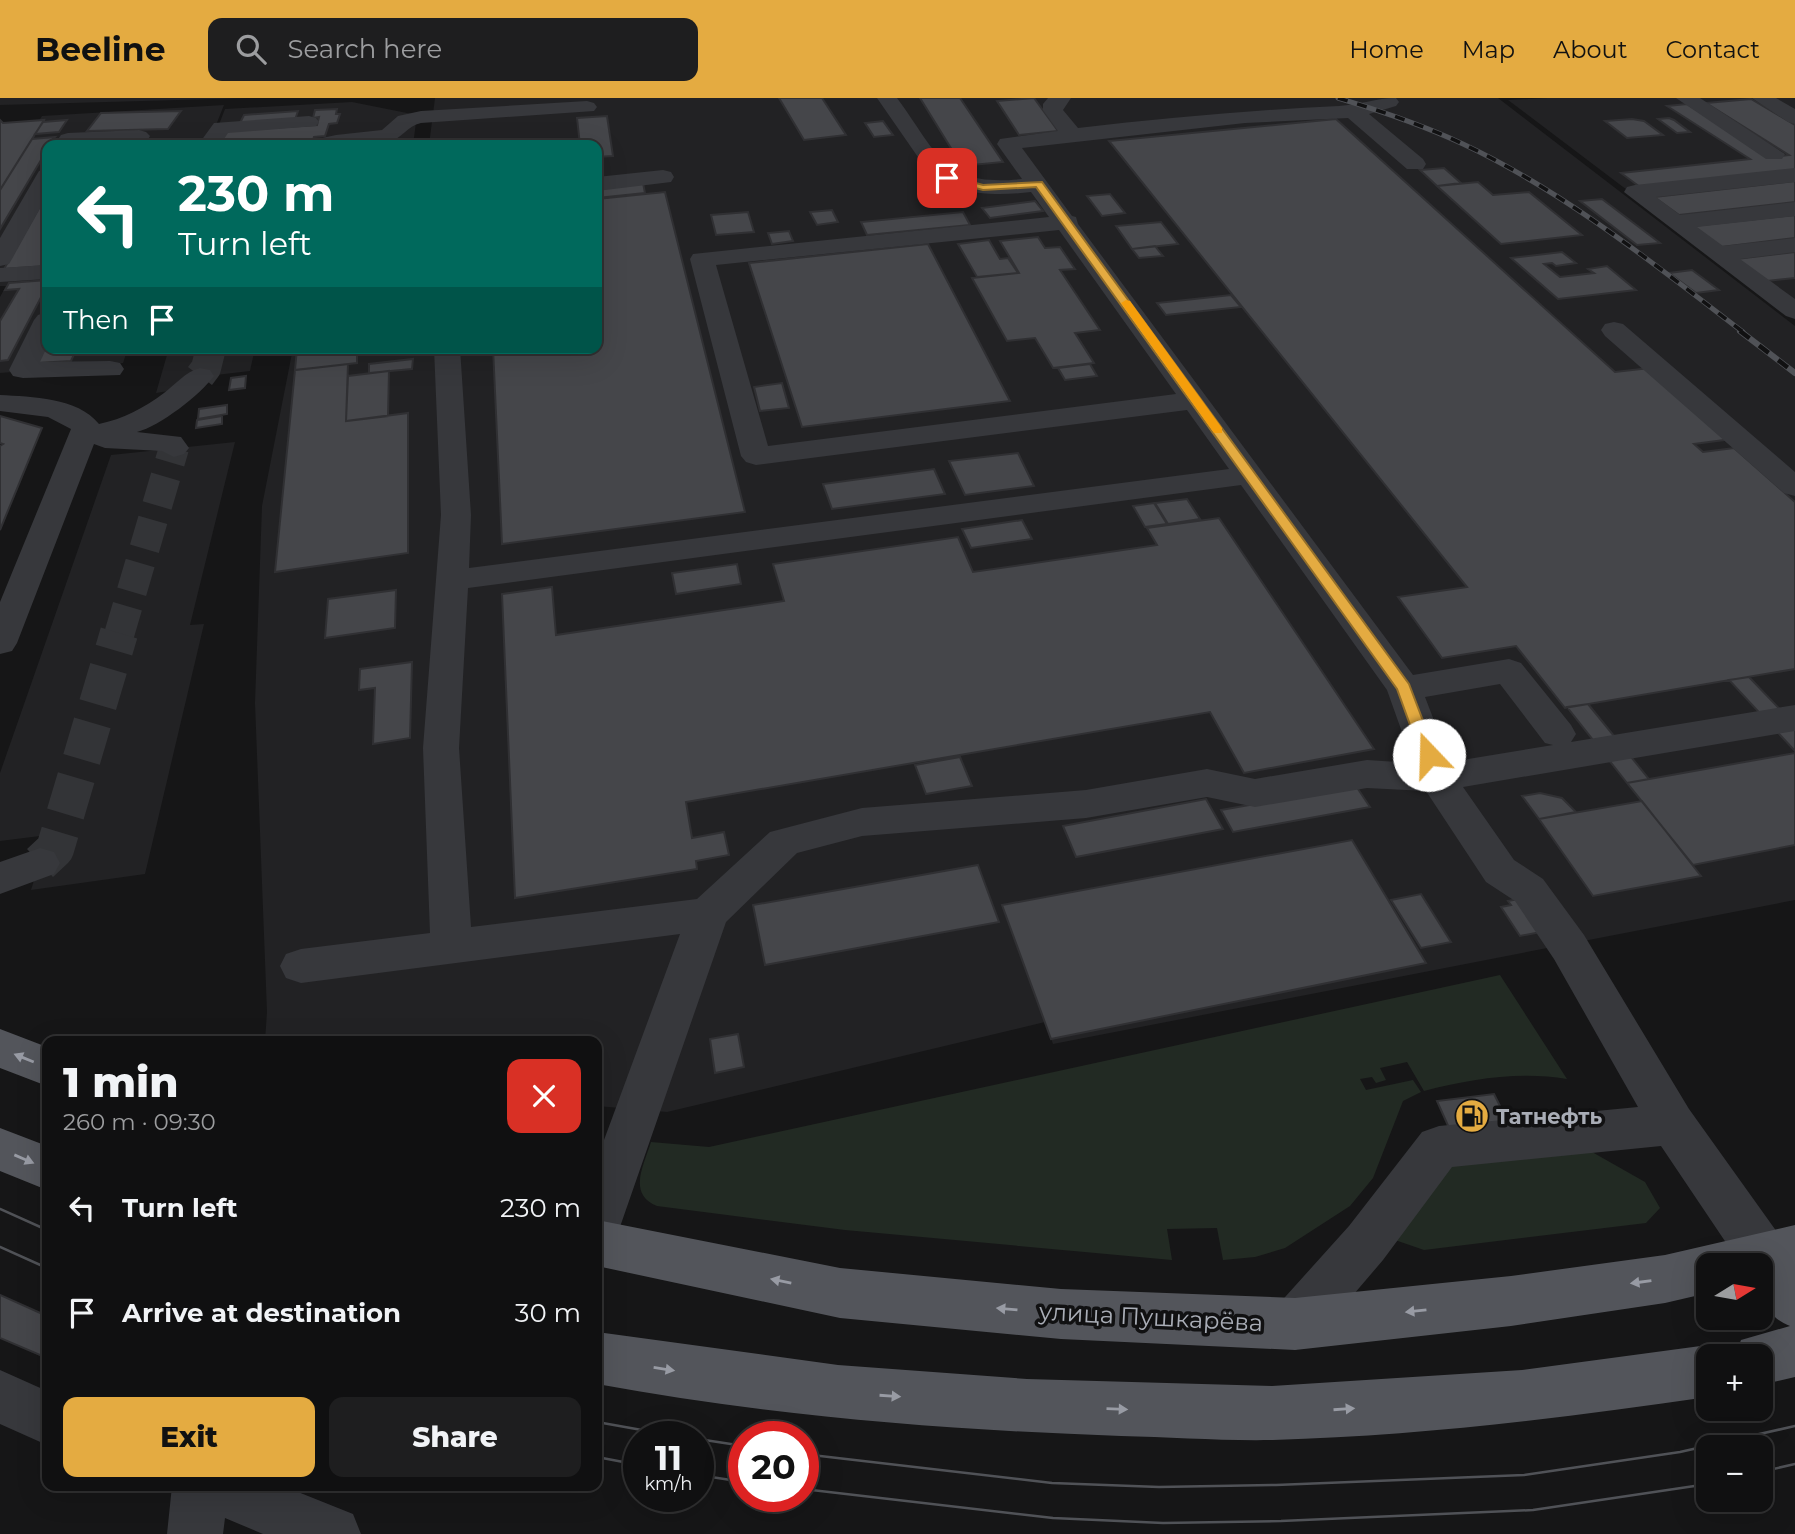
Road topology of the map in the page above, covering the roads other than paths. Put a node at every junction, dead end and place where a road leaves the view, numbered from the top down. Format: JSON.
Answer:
{"nodes":[{"id":1,"x":887,"y":98,"type":"edge"},
{"id":2,"x":1061,"y":98,"type":"edge"},
{"id":3,"x":1686,"y":98,"type":"edge"},
{"id":4,"x":1762,"y":98,"type":"edge"},
{"id":5,"x":1390,"y":102,"type":"dead end"},
{"id":6,"x":587,"y":107,"type":"dead end"},
{"id":7,"x":1354,"y":112,"type":"junction"},
{"id":8,"x":1795,"y":118,"type":"edge"},
{"id":9,"x":81,"y":120,"type":"dead end"},
{"id":10,"x":309,"y":122,"type":"dead end"},
{"id":11,"x":1072,"y":135,"type":"junction"},
{"id":12,"x":68,"y":140,"type":"edge"},
{"id":13,"x":91,"y":140,"type":"edge"},
{"id":14,"x":137,"y":140,"type":"edge"},
{"id":15,"x":212,"y":140,"type":"edge"},
{"id":16,"x":388,"y":140,"type":"edge"},
{"id":17,"x":1774,"y":154,"type":"dead end"},
{"id":18,"x":1415,"y":164,"type":"dead end"},
{"id":19,"x":1795,"y":175,"type":"edge"},
{"id":20,"x":663,"y":177,"type":"dead end"},
{"id":21,"x":602,"y":183,"type":"edge"},
{"id":22,"x":1039,"y":184,"type":"junction"},
{"id":23,"x":42,"y":185,"type":"edge"},
{"id":24,"x":1795,"y":209,"type":"edge"},
{"id":25,"x":1068,"y":222,"type":"junction"},
{"id":26,"x":1676,"y":222,"type":"junction"},
{"id":27,"x":1795,"y":245,"type":"edge"},
{"id":28,"x":1718,"y":254,"type":"junction"},
{"id":29,"x":0,"y":259,"type":"edge"},
{"id":30,"x":42,"y":272,"type":"edge"},
{"id":31,"x":0,"y":275,"type":"edge"},
{"id":32,"x":1795,"y":284,"type":"edge"},
{"id":33,"x":1765,"y":288,"type":"junction"},
{"id":34,"x":1795,"y":311,"type":"edge"},
{"id":35,"x":42,"y":330,"type":"edge"},
{"id":36,"x":1614,"y":330,"type":"dead end"},
{"id":37,"x":447,"y":354,"type":"edge"},
{"id":38,"x":200,"y":376,"type":"tunnel mouth"},
{"id":39,"x":98,"y":396,"type":"edge"},
{"id":40,"x":1196,"y":400,"type":"junction"},
{"id":41,"x":0,"y":403,"type":"edge"},
{"id":42,"x":174,"y":449,"type":"dead end"},
{"id":43,"x":1250,"y":475,"type":"junction"},
{"id":44,"x":1795,"y":487,"type":"edge"},
{"id":45,"x":452,"y":580,"type":"junction"},
{"id":46,"x":0,"y":643,"type":"edge"},
{"id":47,"x":1404,"y":688,"type":"junction"},
{"id":48,"x":1795,"y":718,"type":"edge"},
{"id":49,"x":1559,"y":734,"type":"dead end"},
{"id":50,"x":1437,"y":778,"type":"junction"},
{"id":51,"x":40,"y":863,"type":"tunnel mouth"},
{"id":52,"x":0,"y":878,"type":"edge"},
{"id":53,"x":708,"y":914,"type":"junction"},
{"id":54,"x":451,"y":947,"type":"junction"},
{"id":55,"x":300,"y":966,"type":"dead end"},
{"id":56,"x":0,"y":1048,"type":"edge"},
{"id":57,"x":42,"y":1065,"type":"edge"},
{"id":58,"x":1673,"y":1124,"type":"junction"},
{"id":59,"x":0,"y":1149,"type":"edge"},
{"id":60,"x":42,"y":1166,"type":"edge"},
{"id":61,"x":602,"y":1210,"type":"edge"},
{"id":62,"x":602,"y":1244,"type":"edge"},
{"id":63,"x":1758,"y":1253,"type":"edge"},
{"id":64,"x":1696,"y":1272,"type":"edge"},
{"id":65,"x":1773,"y":1273,"type":"edge"},
{"id":66,"x":1795,"y":1303,"type":"edge"},
{"id":67,"x":1295,"y":1324,"type":"junction"},
{"id":68,"x":1795,"y":1351,"type":"edge"},
{"id":69,"x":1773,"y":1356,"type":"edge"},
{"id":70,"x":602,"y":1359,"type":"edge"},
{"id":71,"x":1696,"y":1373,"type":"edge"},
{"id":72,"x":0,"y":1397,"type":"edge"},
{"id":73,"x":42,"y":1416,"type":"edge"},
{"id":74,"x":199,"y":1491,"type":"edge"},
{"id":75,"x":226,"y":1491,"type":"edge"},
{"id":76,"x":195,"y":1534,"type":"edge"},
{"id":77,"x":333,"y":1534,"type":"edge"}],
"edges":[{"from":1,"to":22,"type":"street"},
{"from":2,"to":11,"type":"street"},
{"from":3,"to":17,"type":"street"},
{"from":4,"to":8,"type":"street"},
{"from":5,"to":7,"type":"street"},
{"from":6,"to":16,"type":"street"},
{"from":7,"to":11,"type":"street"},
{"from":7,"to":18,"type":"street"},
{"from":9,"to":12,"type":"street"},
{"from":10,"to":15,"type":"street"},
{"from":11,"to":22,"type":"street"},
{"from":13,"to":14,"type":"street"},
{"from":19,"to":26,"type":"street"},
{"from":20,"to":21,"type":"street"},
{"from":22,"to":25,"type":"street"},
{"from":23,"to":29,"type":"street"},
{"from":24,"to":26,"type":"street"},
{"from":25,"to":40,"type":"street"},
{"from":25,"to":40,"type":"street"},
{"from":26,"to":28,"type":"street"},
{"from":27,"to":28,"type":"street"},
{"from":28,"to":33,"type":"street"},
{"from":30,"to":31,"type":"street"},
{"from":32,"to":33,"type":"street"},
{"from":33,"to":34,"type":"street"},
{"from":35,"to":39,"type":"street"},
{"from":36,"to":44,"type":"street"},
{"from":37,"to":45,"type":"street"},
{"from":38,"to":39,"type":"street"},
{"from":39,"to":41,"type":"street"},
{"from":39,"to":42,"type":"street"},
{"from":39,"to":46,"type":"street"},
{"from":40,"to":43,"type":"street"},
{"from":43,"to":45,"type":"street"},
{"from":43,"to":47,"type":"street"},
{"from":45,"to":54,"type":"street"},
{"from":47,"to":49,"type":"street"},
{"from":47,"to":50,"type":"street"},
{"from":48,"to":50,"type":"street"},
{"from":50,"to":53,"type":"street"},
{"from":50,"to":58,"type":"street"},
{"from":51,"to":52,"type":"street"},
{"from":53,"to":54,"type":"street"},
{"from":53,"to":61,"type":"street"},
{"from":54,"to":55,"type":"street"},
{"from":57,"to":56,"type":"main road","one_way":true},
{"from":58,"to":63,"type":"street"},
{"from":58,"to":67,"type":"street"},
{"from":59,"to":60,"type":"main road","one_way":true},
{"from":67,"to":62,"type":"main road","name":"улица Пушкарёва","one_way":true},
{"from":64,"to":67,"type":"main road","name":"улица Пушкарёва","one_way":true},
{"from":65,"to":66,"type":"main road"},
{"from":68,"to":69,"type":"main road"},
{"from":70,"to":71,"type":"main road","one_way":true},
{"from":72,"to":73,"type":"street"},
{"from":74,"to":76,"type":"street"},
{"from":75,"to":77,"type":"street"}]}
